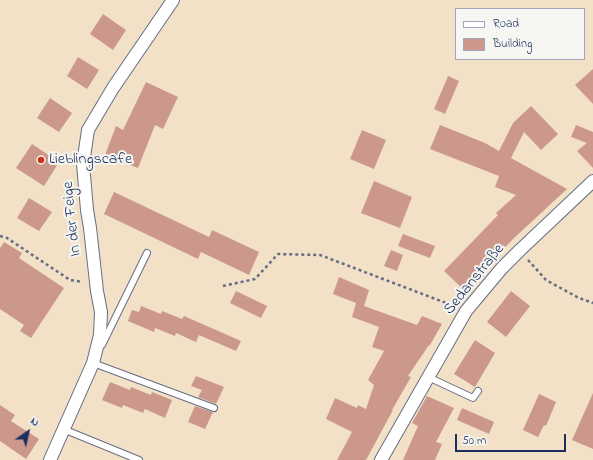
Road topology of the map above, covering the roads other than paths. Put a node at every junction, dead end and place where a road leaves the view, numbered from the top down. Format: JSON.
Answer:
{"nodes":[{"id":1,"x":172,"y":0,"type":"edge"},
{"id":2,"x":593,"y":181,"type":"edge"},
{"id":3,"x":147,"y":253,"type":"dead end"},
{"id":4,"x":93,"y":363,"type":"junction"},
{"id":5,"x":428,"y":377,"type":"junction"},
{"id":6,"x":478,"y":391,"type":"dead end"},
{"id":7,"x":214,"y":408,"type":"dead end"},
{"id":8,"x":63,"y":429,"type":"junction"},
{"id":9,"x":50,"y":460,"type":"edge"},
{"id":10,"x":139,"y":460,"type":"edge"},
{"id":11,"x":381,"y":460,"type":"edge"}],
"edges":[{"from":1,"to":4,"type":"street","name":"In der Feige"},
{"from":2,"to":5,"type":"street","name":"Sedanstraße"},
{"from":3,"to":4,"type":"lane","name":"In der Feige"},
{"from":4,"to":7,"type":"lane"},
{"from":4,"to":8,"type":"street","name":"In der Feige"},
{"from":5,"to":6,"type":"lane"},
{"from":5,"to":11,"type":"street","name":"Sedanstraße"},
{"from":8,"to":9,"type":"street","name":"In der Feige"},
{"from":8,"to":10,"type":"lane"}]}
